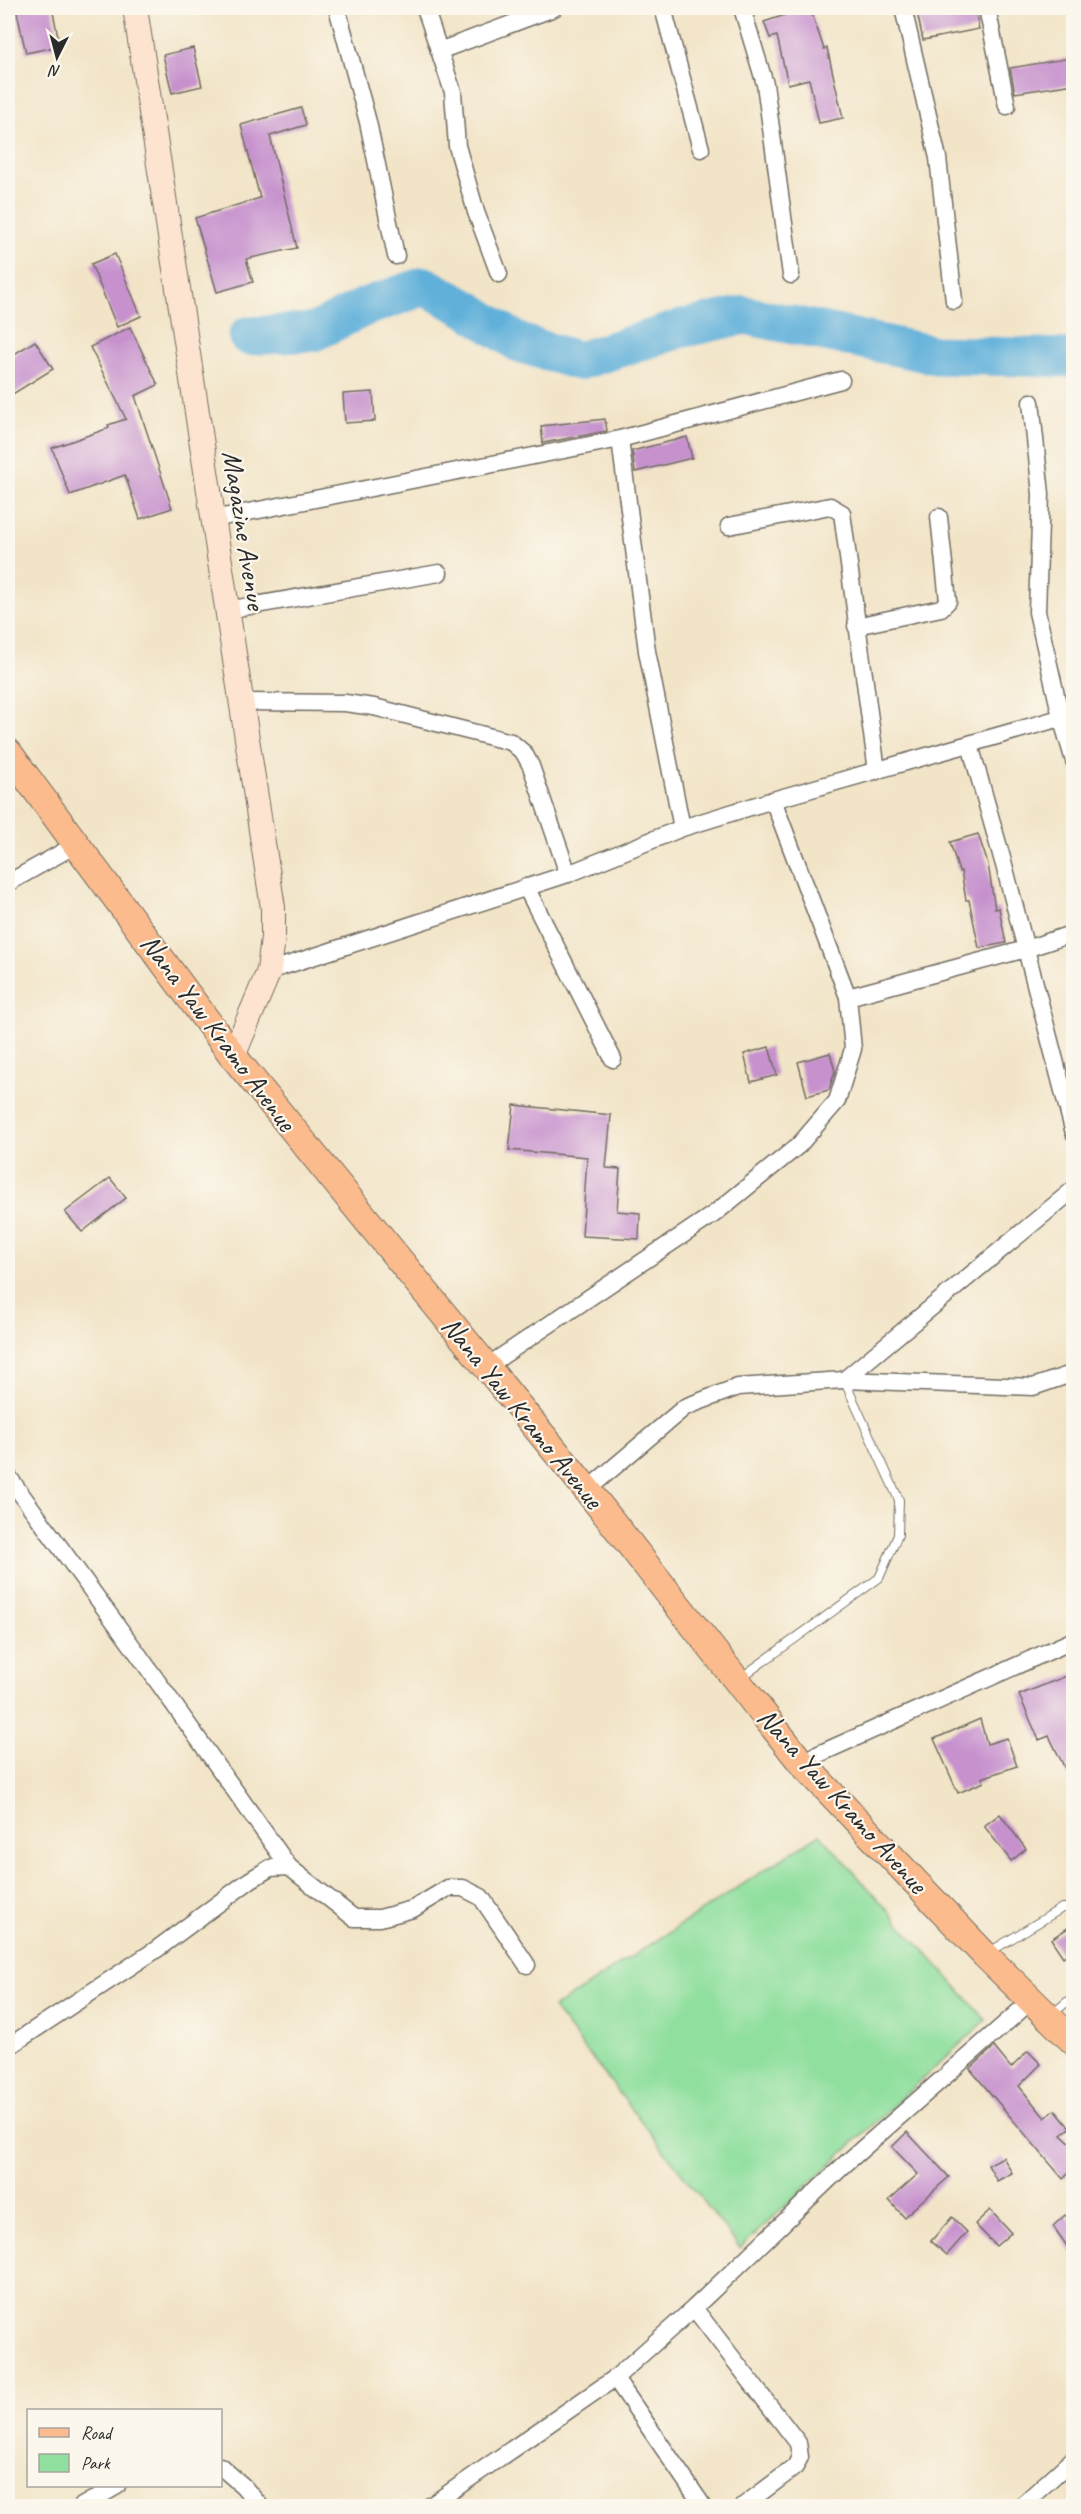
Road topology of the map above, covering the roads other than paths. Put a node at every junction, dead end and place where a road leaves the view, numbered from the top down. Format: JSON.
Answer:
{"nodes":[{"id":1,"x":135,"y":8,"type":"edge"},
{"id":2,"x":337,"y":8,"type":"edge"},
{"id":3,"x":425,"y":8,"type":"edge"},
{"id":4,"x":554,"y":8,"type":"edge"},
{"id":5,"x":663,"y":8,"type":"edge"},
{"id":6,"x":742,"y":8,"type":"edge"},
{"id":7,"x":903,"y":8,"type":"edge"},
{"id":8,"x":987,"y":8,"type":"edge"},
{"id":9,"x":439,"y":51,"type":"junction"},
{"id":10,"x":1007,"y":106,"type":"dead end"},
{"id":11,"x":701,"y":149,"type":"dead end"},
{"id":12,"x":396,"y":255,"type":"dead end"},
{"id":13,"x":499,"y":274,"type":"dead end"},
{"id":14,"x":791,"y":275,"type":"dead end"},
{"id":15,"x":954,"y":301,"type":"dead end"},
{"id":16,"x":841,"y":380,"type":"dead end"},
{"id":17,"x":1031,"y":402,"type":"dead end"},
{"id":18,"x":620,"y":439,"type":"junction"},
{"id":19,"x":939,"y":517,"type":"dead end"},
{"id":20,"x":213,"y":519,"type":"junction"},
{"id":21,"x":729,"y":526,"type":"dead end"},
{"id":22,"x":439,"y":573,"type":"dead end"},
{"id":23,"x":227,"y":610,"type":"junction"},
{"id":24,"x":856,"y":626,"type":"junction"},
{"id":25,"x":241,"y":702,"type":"junction"},
{"id":26,"x":1067,"y":716,"type":"edge"},
{"id":27,"x":969,"y":745,"type":"junction"},
{"id":28,"x":8,"y":752,"type":"edge"},
{"id":29,"x":1074,"y":761,"type":"edge"},
{"id":30,"x":877,"y":771,"type":"junction"},
{"id":31,"x":773,"y":800,"type":"junction"},
{"id":32,"x":682,"y":828,"type":"junction"},
{"id":33,"x":77,"y":844,"type":"junction"},
{"id":34,"x":568,"y":874,"type":"junction"},
{"id":35,"x":8,"y":883,"type":"edge"},
{"id":36,"x":526,"y":887,"type":"junction"},
{"id":37,"x":1074,"y":933,"type":"edge"},
{"id":38,"x":1026,"y":949,"type":"junction"},
{"id":39,"x":269,"y":971,"type":"junction"},
{"id":40,"x":848,"y":997,"type":"junction"},
{"id":41,"x":233,"y":1056,"type":"junction"},
{"id":42,"x":613,"y":1059,"type":"dead end"},
{"id":43,"x":1074,"y":1133,"type":"edge"},
{"id":44,"x":1074,"y":1189,"type":"edge"},
{"id":45,"x":486,"y":1367,"type":"junction"},
{"id":46,"x":1074,"y":1373,"type":"edge"},
{"id":47,"x":844,"y":1380,"type":"junction"},
{"id":48,"x":8,"y":1476,"type":"edge"},
{"id":49,"x":587,"y":1490,"type":"junction"},
{"id":50,"x":1074,"y":1640,"type":"edge"},
{"id":51,"x":738,"y":1680,"type":"junction"},
{"id":52,"x":801,"y":1762,"type":"junction"},
{"id":53,"x":289,"y":1867,"type":"junction"},
{"id":54,"x":1074,"y":1908,"type":"edge"},
{"id":55,"x":985,"y":1954,"type":"junction"},
{"id":56,"x":527,"y":1965,"type":"dead end"},
{"id":57,"x":1074,"y":1996,"type":"edge"},
{"id":58,"x":1040,"y":2009,"type":"junction"},
{"id":59,"x":1074,"y":2042,"type":"edge"},
{"id":60,"x":8,"y":2047,"type":"edge"},
{"id":61,"x":694,"y":2308,"type":"junction"},
{"id":62,"x":615,"y":2378,"type":"junction"},
{"id":63,"x":1074,"y":2458,"type":"edge"},
{"id":64,"x":222,"y":2468,"type":"edge"},
{"id":65,"x":115,"y":2487,"type":"edge"},
{"id":66,"x":82,"y":2506,"type":"edge"},
{"id":67,"x":260,"y":2506,"type":"edge"},
{"id":68,"x":430,"y":2506,"type":"edge"},
{"id":69,"x":703,"y":2506,"type":"edge"},
{"id":70,"x":743,"y":2506,"type":"edge"},
{"id":71,"x":1021,"y":2506,"type":"edge"}],
"edges":[{"from":1,"to":20,"type":"street","name":"Magazine Avenue"},
{"from":2,"to":12,"type":"street"},
{"from":3,"to":9,"type":"street"},
{"from":4,"to":9,"type":"street"},
{"from":5,"to":11,"type":"street"},
{"from":6,"to":14,"type":"street"},
{"from":7,"to":15,"type":"street"},
{"from":8,"to":10,"type":"street"},
{"from":9,"to":13,"type":"street"},
{"from":16,"to":18,"type":"street"},
{"from":17,"to":26,"type":"street"},
{"from":18,"to":20,"type":"street"},
{"from":18,"to":32,"type":"street"},
{"from":19,"to":24,"type":"street"},
{"from":20,"to":23,"type":"street","name":"Magazine Avenue"},
{"from":21,"to":24,"type":"street"},
{"from":22,"to":23,"type":"street"},
{"from":23,"to":25,"type":"street","name":"Magazine Avenue"},
{"from":24,"to":30,"type":"street"},
{"from":25,"to":34,"type":"street"},
{"from":25,"to":39,"type":"street","name":"Magazine Avenue"},
{"from":26,"to":27,"type":"street"},
{"from":26,"to":29,"type":"street"},
{"from":27,"to":30,"type":"street"},
{"from":27,"to":38,"type":"street"},
{"from":28,"to":33,"type":"main road","name":"Nana Yaw Kramo Avenue"},
{"from":30,"to":31,"type":"street"},
{"from":31,"to":32,"type":"street"},
{"from":31,"to":40,"type":"street"},
{"from":32,"to":34,"type":"street"},
{"from":33,"to":35,"type":"street"},
{"from":33,"to":41,"type":"main road","name":"Nana Yaw Kramo Avenue"},
{"from":34,"to":36,"type":"street"},
{"from":36,"to":39,"type":"street"},
{"from":36,"to":42,"type":"street"},
{"from":37,"to":38,"type":"street"},
{"from":38,"to":40,"type":"street"},
{"from":38,"to":43,"type":"street"},
{"from":39,"to":41,"type":"street","name":"Magazine Avenue"},
{"from":40,"to":45,"type":"street"},
{"from":41,"to":45,"type":"main road","name":"Nana Yaw Kramo Avenue"},
{"from":44,"to":47,"type":"street"},
{"from":45,"to":49,"type":"main road","name":"Nana Yaw Kramo Avenue"},
{"from":46,"to":47,"type":"street"},
{"from":47,"to":49,"type":"street"},
{"from":47,"to":51,"type":"lane"},
{"from":48,"to":53,"type":"street"},
{"from":49,"to":51,"type":"main road","name":"Nana Yaw Kramo Avenue"},
{"from":50,"to":52,"type":"street"},
{"from":51,"to":52,"type":"main road","name":"Nana Yaw Kramo Avenue"},
{"from":52,"to":55,"type":"main road","name":"Nana Yaw Kramo Avenue"},
{"from":53,"to":56,"type":"street"},
{"from":53,"to":60,"type":"street"},
{"from":54,"to":55,"type":"lane"},
{"from":55,"to":58,"type":"main road","name":"Nana Yaw Kramo Avenue"},
{"from":57,"to":58,"type":"lane"},
{"from":58,"to":59,"type":"main road","name":"Nana Yaw Kramo Avenue"},
{"from":58,"to":61,"type":"street"},
{"from":61,"to":62,"type":"street"},
{"from":61,"to":70,"type":"street"},
{"from":62,"to":68,"type":"street"},
{"from":62,"to":69,"type":"street"},
{"from":63,"to":71,"type":"street"},
{"from":64,"to":67,"type":"street"},
{"from":65,"to":66,"type":"street"}]}
